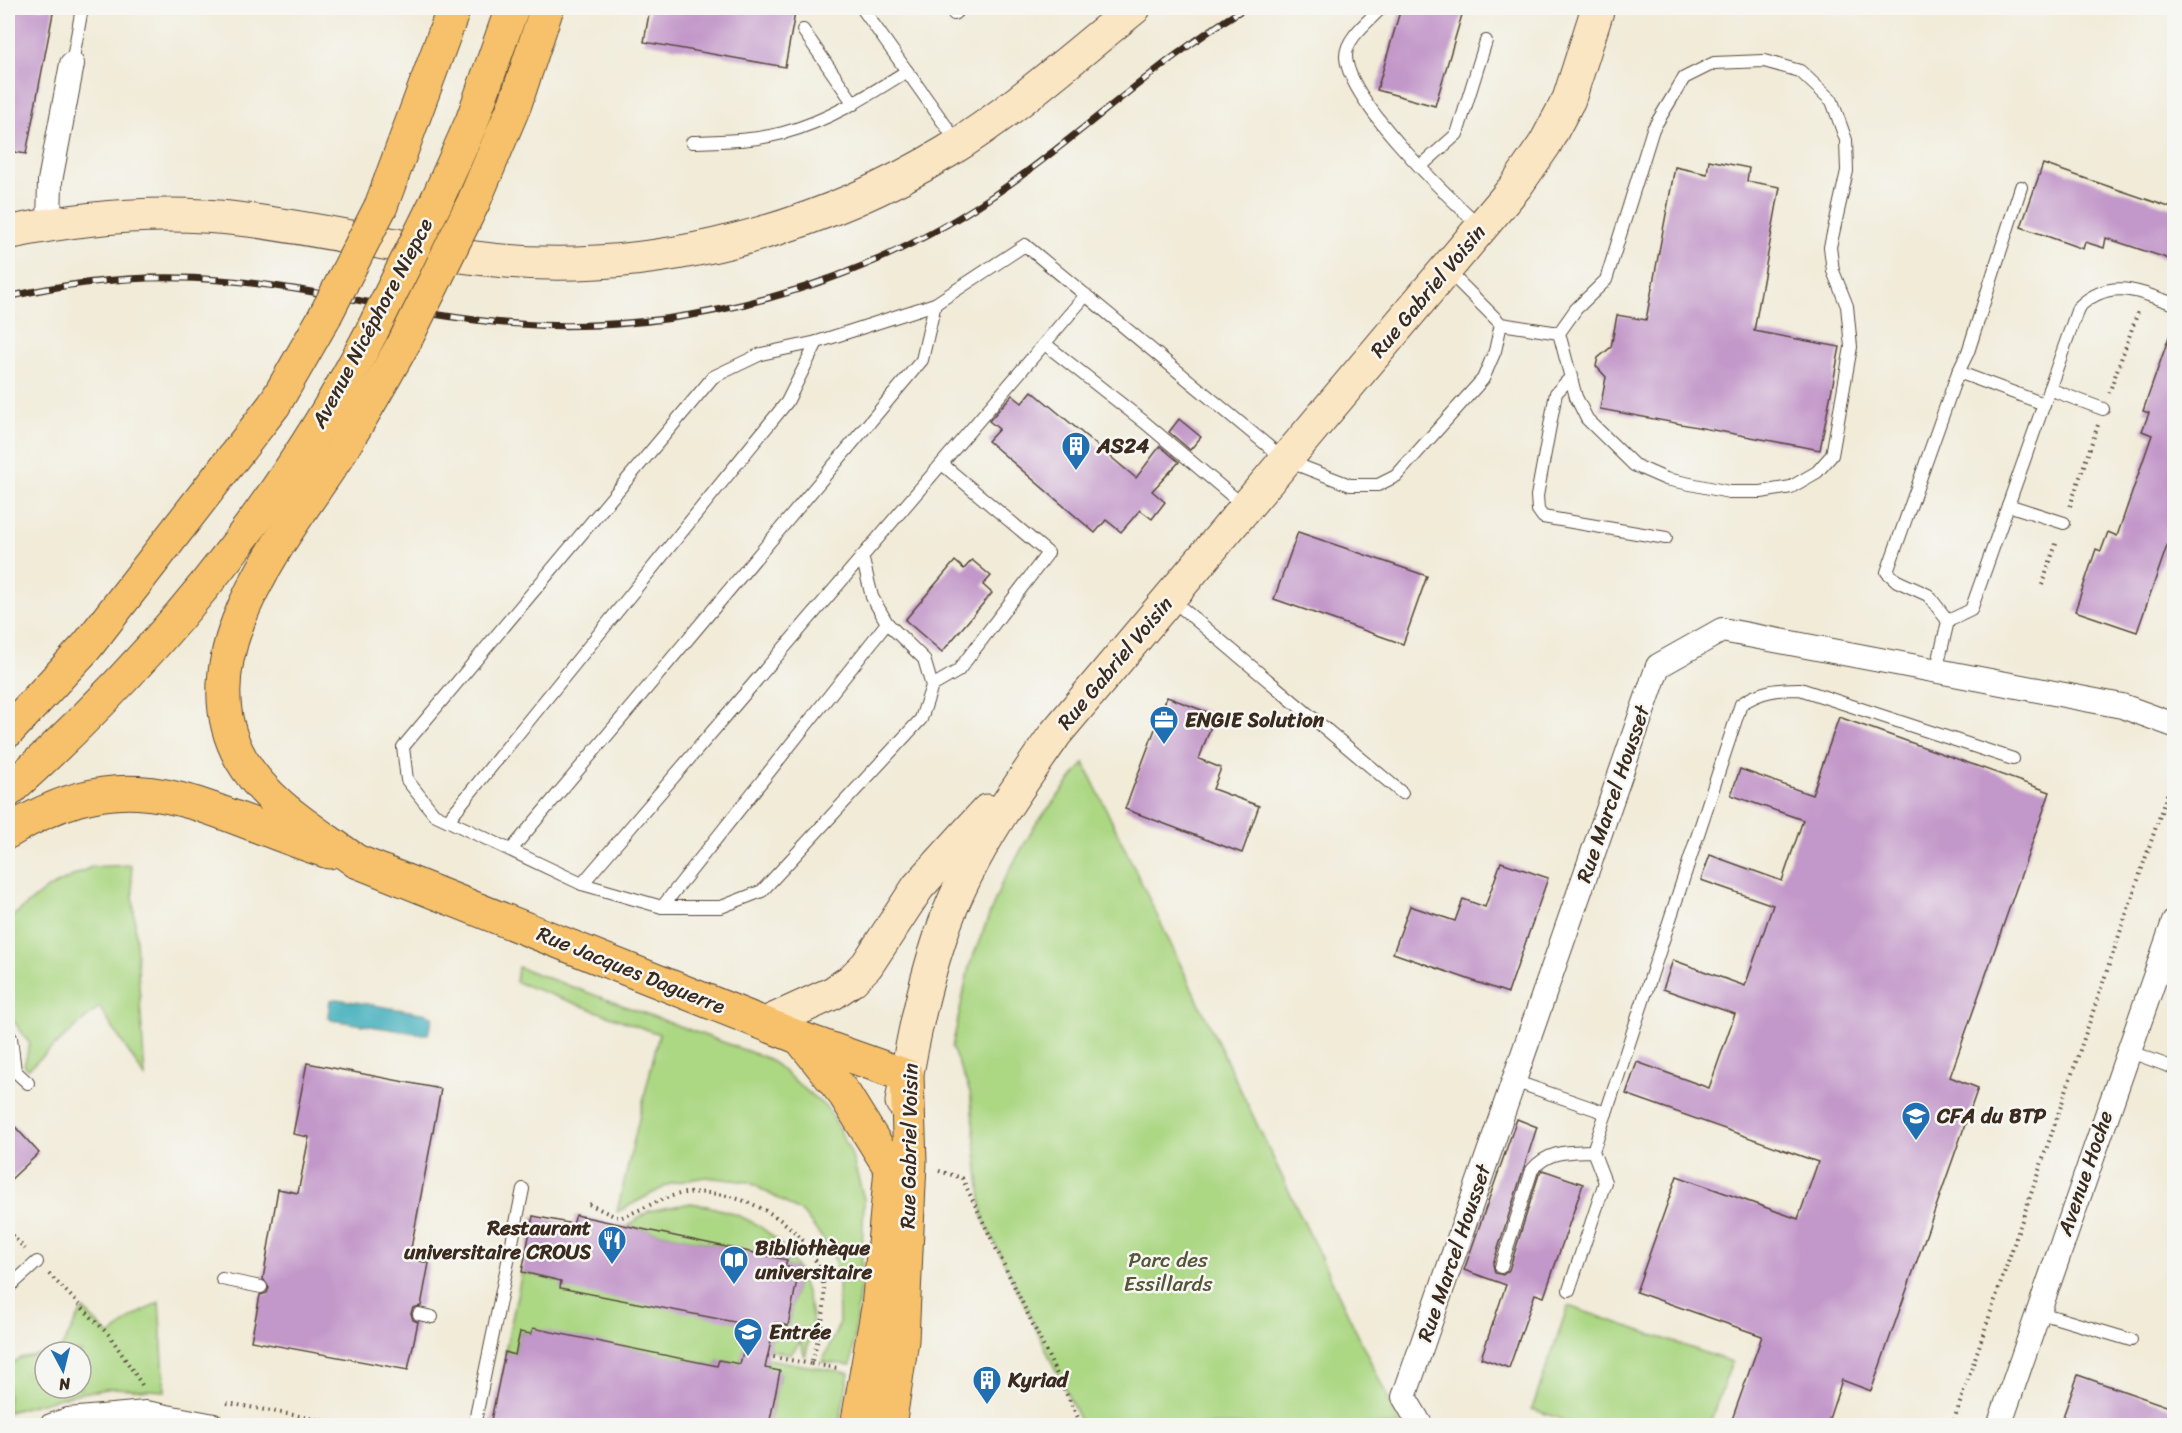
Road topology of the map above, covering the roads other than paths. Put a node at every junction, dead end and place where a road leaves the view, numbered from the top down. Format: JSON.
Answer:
{"nodes":[{"id":1,"x":82,"y":8,"type":"edge"},
{"id":2,"x":454,"y":8,"type":"edge"},
{"id":3,"x":512,"y":8,"type":"edge"},
{"id":4,"x":548,"y":8,"type":"edge"},
{"id":5,"x":862,"y":8,"type":"edge"},
{"id":6,"x":1134,"y":8,"type":"edge"},
{"id":7,"x":1599,"y":8,"type":"edge"},
{"id":8,"x":1380,"y":9,"type":"edge"},
{"id":9,"x":803,"y":30,"type":"dead end"},
{"id":10,"x":1486,"y":41,"type":"dead end"},
{"id":11,"x":72,"y":64,"type":"joint"},
{"id":12,"x":907,"y":71,"type":"junction"},
{"id":13,"x":854,"y":104,"type":"junction"},
{"id":14,"x":692,"y":142,"type":"dead end"},
{"id":15,"x":959,"y":144,"type":"junction"},
{"id":16,"x":1421,"y":166,"type":"junction"},
{"id":17,"x":2021,"y":187,"type":"dead end"},
{"id":18,"x":49,"y":224,"type":"junction"},
{"id":19,"x":1481,"y":227,"type":"junction"},
{"id":20,"x":8,"y":233,"type":"edge"},
{"id":21,"x":1446,"y":269,"type":"junction"},
{"id":22,"x":1086,"y":295,"type":"junction"},
{"id":23,"x":935,"y":304,"type":"junction"},
{"id":24,"x":2175,"y":304,"type":"edge"},
{"id":25,"x":1501,"y":324,"type":"junction"},
{"id":26,"x":1558,"y":333,"type":"junction"},
{"id":27,"x":816,"y":342,"type":"junction"},
{"id":28,"x":1045,"y":344,"type":"junction"},
{"id":29,"x":1958,"y":372,"type":"junction"},
{"id":30,"x":1572,"y":376,"type":"junction"},
{"id":31,"x":2049,"y":389,"type":"junction"},
{"id":32,"x":2044,"y":404,"type":"junction"},
{"id":33,"x":2103,"y":410,"type":"road end"},
{"id":34,"x":1286,"y":460,"type":"junction"},
{"id":35,"x":942,"y":464,"type":"junction"},
{"id":36,"x":2008,"y":505,"type":"junction"},
{"id":37,"x":1246,"y":507,"type":"junction"},
{"id":38,"x":2064,"y":523,"type":"road end"},
{"id":39,"x":1666,"y":538,"type":"dead end"},
{"id":40,"x":862,"y":556,"type":"junction"},
{"id":41,"x":1169,"y":598,"type":"junction"},
{"id":42,"x":1948,"y":621,"type":"junction"},
{"id":43,"x":887,"y":623,"type":"junction"},
{"id":44,"x":87,"y":646,"type":"junction"},
{"id":45,"x":1936,"y":672,"type":"junction"},
{"id":46,"x":932,"y":686,"type":"junction"},
{"id":47,"x":8,"y":708,"type":"edge"},
{"id":48,"x":2175,"y":725,"type":"edge"},
{"id":49,"x":8,"y":731,"type":"edge"},
{"id":50,"x":1056,"y":733,"type":"junction"},
{"id":51,"x":2013,"y":759,"type":"dead end"},
{"id":52,"x":8,"y":791,"type":"edge"},
{"id":53,"x":1402,"y":793,"type":"dead end"},
{"id":54,"x":448,"y":820,"type":"junction"},
{"id":55,"x":8,"y":832,"type":"edge"},
{"id":56,"x":511,"y":850,"type":"junction"},
{"id":57,"x":356,"y":861,"type":"junction"},
{"id":58,"x":582,"y":884,"type":"junction"},
{"id":59,"x":662,"y":908,"type":"junction"},
{"id":60,"x":2175,"y":922,"type":"edge"},
{"id":61,"x":767,"y":1023,"type":"junction"},
{"id":62,"x":8,"y":1034,"type":"edge"},
{"id":63,"x":800,"y":1038,"type":"junction"},
{"id":64,"x":2128,"y":1051,"type":"junction"},
{"id":65,"x":2175,"y":1068,"type":"edge"},
{"id":66,"x":907,"y":1076,"type":"junction"},
{"id":67,"x":1514,"y":1081,"type":"junction"},
{"id":68,"x":28,"y":1083,"type":"dead end"},
{"id":69,"x":1606,"y":1113,"type":"junction"},
{"id":70,"x":1593,"y":1151,"type":"junction"},
{"id":71,"x":891,"y":1169,"type":"junction"},
{"id":72,"x":523,"y":1190,"type":"dead end"},
{"id":73,"x":37,"y":1262,"type":"road end"},
{"id":74,"x":1501,"y":1267,"type":"dead end"},
{"id":75,"x":222,"y":1279,"type":"dead end"},
{"id":76,"x":261,"y":1287,"type":"dead end"},
{"id":77,"x":8,"y":1288,"type":"edge"},
{"id":78,"x":1569,"y":1290,"type":"dead end"},
{"id":79,"x":2037,"y":1312,"type":"junction"},
{"id":80,"x":419,"y":1314,"type":"dead end"},
{"id":81,"x":432,"y":1317,"type":"dead end"},
{"id":82,"x":2131,"y":1340,"type":"dead end"},
{"id":83,"x":51,"y":1425,"type":"edge"},
{"id":84,"x":214,"y":1425,"type":"edge"},
{"id":85,"x":474,"y":1425,"type":"edge"},
{"id":86,"x":857,"y":1425,"type":"edge"},
{"id":87,"x":889,"y":1425,"type":"edge"},
{"id":88,"x":1421,"y":1425,"type":"edge"},
{"id":89,"x":1999,"y":1425,"type":"edge"}],
"edges":[{"from":1,"to":11,"type":"lane"},
{"from":2,"to":44,"type":"main road","bridge":true},
{"from":3,"to":52,"type":"main road","name":"Avenue Nicéphore Niepce","bridge":true},
{"from":4,"to":57,"type":"main road","bridge":true},
{"from":5,"to":12,"type":"lane"},
{"from":6,"to":15,"type":"street"},
{"from":7,"to":19,"type":"street","name":"Rue Gabriel Voisin"},
{"from":8,"to":16,"type":"lane"},
{"from":9,"to":13,"type":"lane"},
{"from":10,"to":16,"type":"lane"},
{"from":11,"to":18,"type":"street"},
{"from":12,"to":13,"type":"lane"},
{"from":12,"to":15,"type":"lane"},
{"from":13,"to":14,"type":"lane"},
{"from":15,"to":18,"type":"street"},
{"from":16,"to":19,"type":"lane"},
{"from":17,"to":29,"type":"lane"},
{"from":18,"to":20,"type":"street"},
{"from":19,"to":21,"type":"street","name":"Rue Gabriel Voisin"},
{"from":21,"to":25,"type":"lane"},
{"from":21,"to":34,"type":"street","name":"Rue Gabriel Voisin"},
{"from":22,"to":23,"type":"lane"},
{"from":22,"to":28,"type":"lane"},
{"from":22,"to":34,"type":"lane"},
{"from":23,"to":27,"type":"lane"},
{"from":23,"to":56,"type":"lane"},
{"from":24,"to":31,"type":"lane"},
{"from":25,"to":26,"type":"lane"},
{"from":25,"to":34,"type":"lane"},
{"from":26,"to":30,"type":"lane"},
{"from":26,"to":30,"type":"lane"},
{"from":27,"to":54,"type":"lane"},
{"from":27,"to":54,"type":"lane"},
{"from":28,"to":35,"type":"lane"},
{"from":28,"to":37,"type":"lane"},
{"from":29,"to":32,"type":"lane"},
{"from":29,"to":42,"type":"lane"},
{"from":30,"to":39,"type":"lane"},
{"from":31,"to":32,"type":"lane"},
{"from":31,"to":33,"type":"lane"},
{"from":32,"to":36,"type":"lane"},
{"from":34,"to":37,"type":"street","name":"Rue Gabriel Voisin"},
{"from":35,"to":40,"type":"lane"},
{"from":35,"to":46,"type":"lane"},
{"from":36,"to":38,"type":"lane"},
{"from":36,"to":42,"type":"lane"},
{"from":37,"to":41,"type":"street","name":"Rue Gabriel Voisin"},
{"from":40,"to":43,"type":"lane"},
{"from":40,"to":58,"type":"lane"},
{"from":41,"to":50,"type":"street","name":"Rue Gabriel Voisin"},
{"from":41,"to":53,"type":"lane"},
{"from":42,"to":45,"type":"lane"},
{"from":43,"to":46,"type":"lane"},
{"from":43,"to":59,"type":"lane"},
{"from":44,"to":47,"type":"main road"},
{"from":44,"to":49,"type":"main road"},
{"from":45,"to":48,"type":"street","name":"Rue Marcel Housset"},
{"from":45,"to":67,"type":"street","name":"Rue Marcel Housset"},
{"from":46,"to":59,"type":"lane"},
{"from":50,"to":61,"type":"street"},
{"from":50,"to":66,"type":"street","name":"Rue Gabriel Voisin"},
{"from":51,"to":69,"type":"lane"},
{"from":54,"to":56,"type":"lane"},
{"from":55,"to":57,"type":"main road"},
{"from":56,"to":58,"type":"lane"},
{"from":57,"to":61,"type":"main road","name":"Rue Jacques Daguerre"},
{"from":58,"to":59,"type":"lane"},
{"from":60,"to":64,"type":"street","name":"Avenue Hoche"},
{"from":61,"to":63,"type":"main road","name":"Rue Jacques Daguerre"},
{"from":62,"to":68,"type":"lane"},
{"from":63,"to":66,"type":"main road","name":"Rue Jacques Daguerre"},
{"from":63,"to":71,"type":"main road"},
{"from":64,"to":65,"type":"lane"},
{"from":64,"to":79,"type":"street","name":"Avenue Hoche"},
{"from":66,"to":71,"type":"street"},
{"from":66,"to":87,"type":"main road","name":"Rue Gabriel Voisin"},
{"from":67,"to":69,"type":"lane"},
{"from":67,"to":88,"type":"street","name":"Rue Marcel Housset"},
{"from":69,"to":70,"type":"lane"},
{"from":70,"to":74,"type":"lane"},
{"from":70,"to":78,"type":"lane"},
{"from":71,"to":86,"type":"main road"},
{"from":72,"to":85,"type":"lane"},
{"from":73,"to":77,"type":"lane"},
{"from":75,"to":76,"type":"lane"},
{"from":79,"to":82,"type":"lane"},
{"from":79,"to":89,"type":"street","name":"Avenue Hoche"},
{"from":80,"to":81,"type":"lane"},
{"from":83,"to":84,"type":"street"}]}
